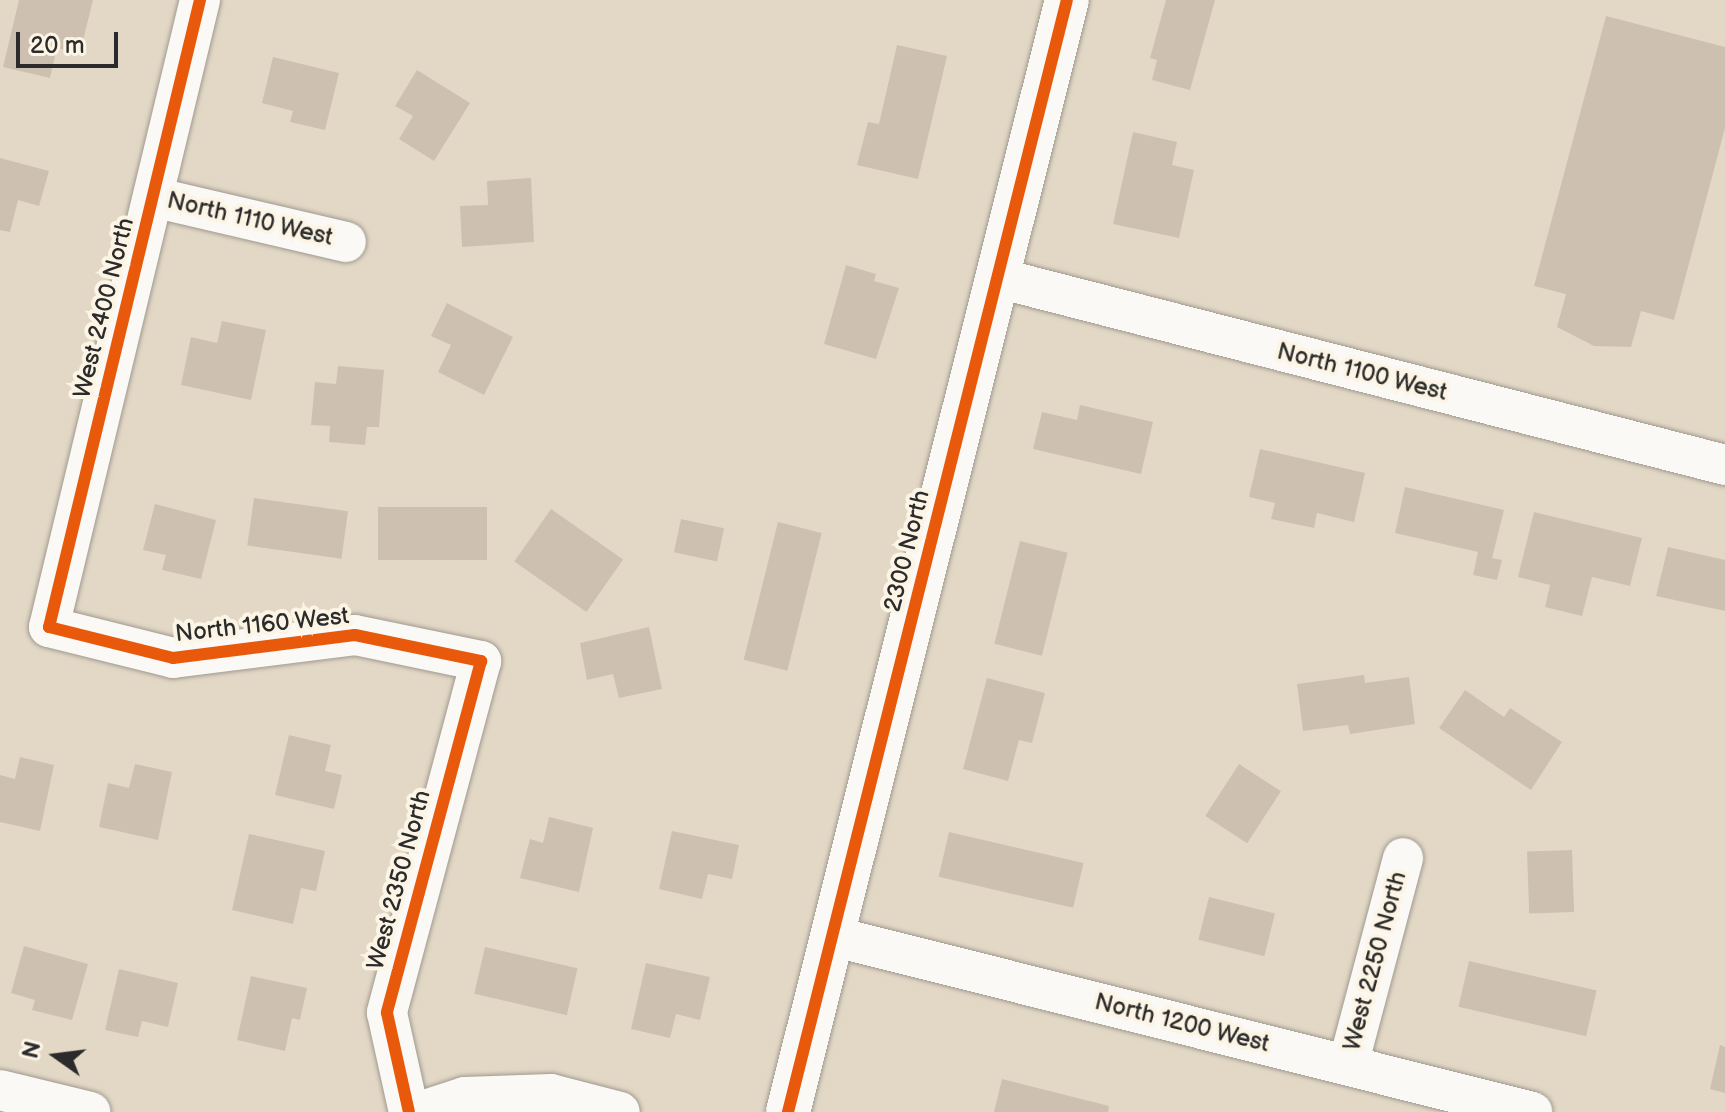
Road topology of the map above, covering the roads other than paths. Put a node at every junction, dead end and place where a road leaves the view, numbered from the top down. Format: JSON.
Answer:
{"nodes":[{"id":1,"x":200,"y":0,"type":"edge"},
{"id":2,"x":1067,"y":0,"type":"edge"},
{"id":3,"x":153,"y":197,"type":"junction"},
{"id":4,"x":346,"y":242,"type":"dead end"},
{"id":5,"x":998,"y":278,"type":"junction"},
{"id":6,"x":1725,"y":465,"type":"edge"},
{"id":7,"x":49,"y":627,"type":"joint"},
{"id":8,"x":481,"y":661,"type":"joint"},
{"id":9,"x":1403,"y":858,"type":"dead end"},
{"id":10,"x":832,"y":936,"type":"junction"},
{"id":11,"x":1348,"y":1065,"type":"junction"},
{"id":12,"x":0,"y":1090,"type":"edge"},
{"id":13,"x":90,"y":1112,"type":"edge"},
{"id":14,"x":409,"y":1112,"type":"edge"},
{"id":15,"x":419,"y":1112,"type":"edge"},
{"id":16,"x":620,"y":1112,"type":"edge"},
{"id":17,"x":788,"y":1112,"type":"edge"},
{"id":18,"x":1532,"y":1112,"type":"edge"}],
"edges":[{"from":1,"to":3,"type":"street","name":"West 2400 North"},
{"from":2,"to":5,"type":"street","name":"2300 North"},
{"from":3,"to":4,"type":"street","name":"North 1110 West"},
{"from":3,"to":7,"type":"street","name":"West 2400 North"},
{"from":5,"to":6,"type":"street","name":"North 1100 West"},
{"from":5,"to":10,"type":"street","name":"2300 North"},
{"from":7,"to":8,"type":"street","name":"North 1160 West"},
{"from":8,"to":14,"type":"street","name":"West 2350 North"},
{"from":9,"to":11,"type":"street","name":"West 2250 North"},
{"from":10,"to":11,"type":"street","name":"North 1200 West"},
{"from":10,"to":17,"type":"street","name":"2300 North"},
{"from":11,"to":18,"type":"street","name":"North 1200 West"},
{"from":12,"to":13,"type":"street"},
{"from":15,"to":16,"type":"street"}]}
